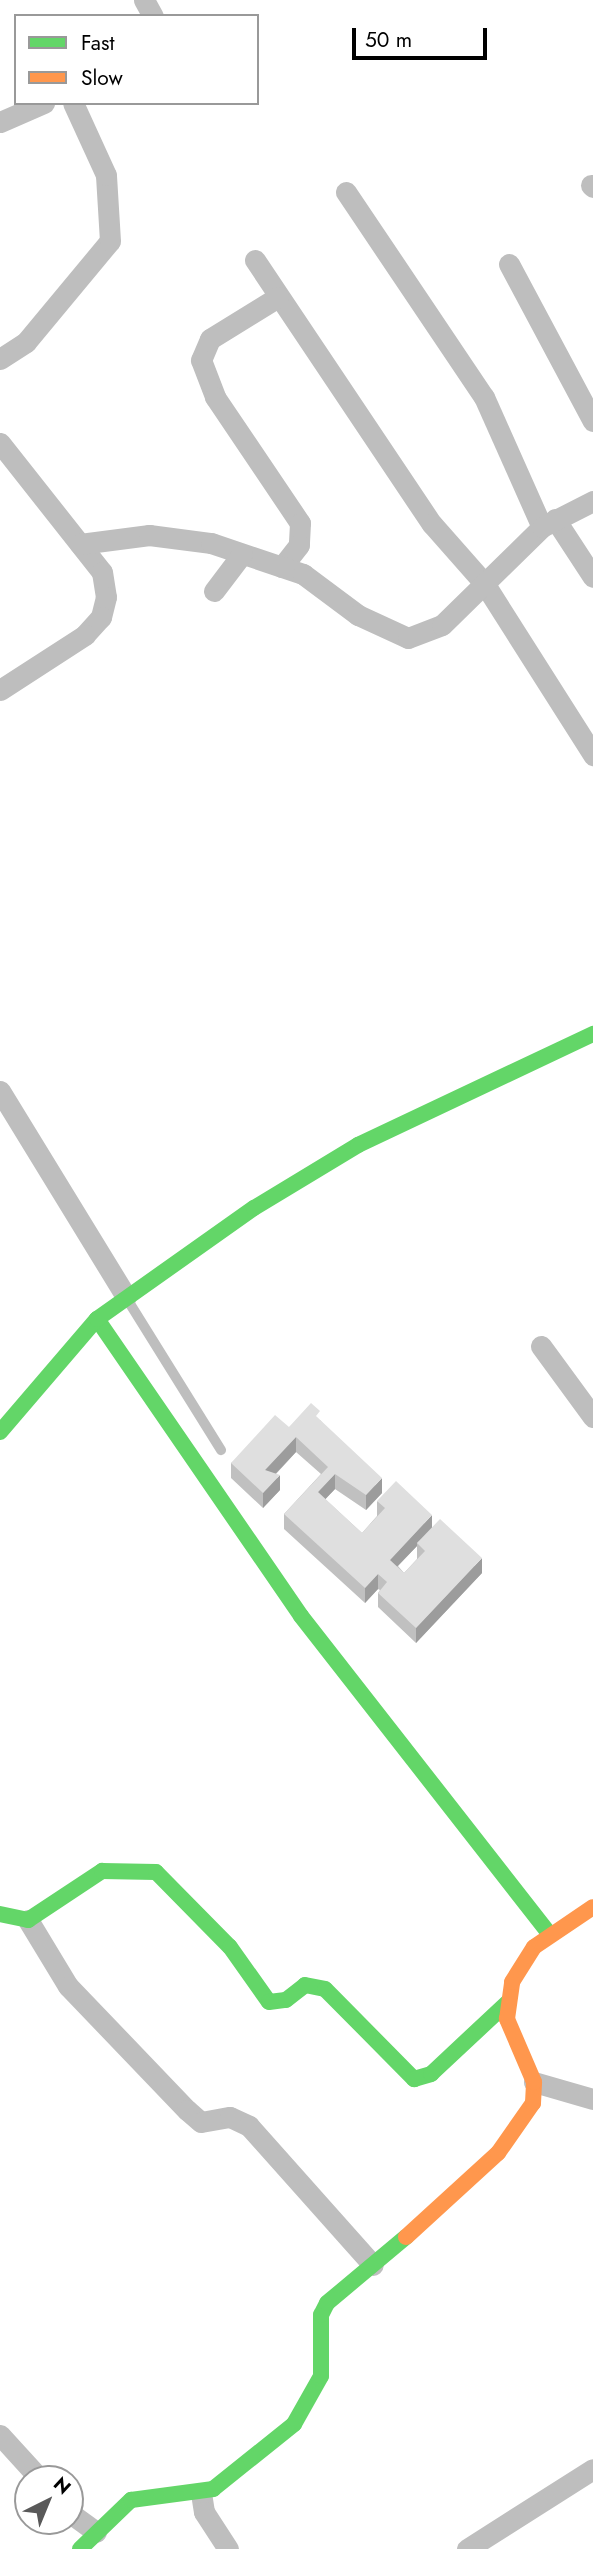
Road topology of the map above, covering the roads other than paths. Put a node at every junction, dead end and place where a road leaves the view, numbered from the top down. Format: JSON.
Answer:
{"nodes":[{"id":1,"x":39,"y":105,"type":"edge"},
{"id":2,"x":74,"y":105,"type":"edge"},
{"id":3,"x":0,"y":122,"type":"edge"},
{"id":4,"x":346,"y":192,"type":"dead end"},
{"id":5,"x":255,"y":260,"type":"dead end"},
{"id":6,"x":509,"y":264,"type":"dead end"},
{"id":7,"x":278,"y":297,"type":"junction"},
{"id":8,"x":0,"y":359,"type":"edge"},
{"id":9,"x":593,"y":421,"type":"edge"},
{"id":10,"x":0,"y":443,"type":"edge"},
{"id":11,"x":593,"y":501,"type":"edge"},
{"id":12,"x":549,"y":523,"type":"junction"},
{"id":13,"x":80,"y":544,"type":"junction"},
{"id":14,"x":242,"y":554,"type":"junction"},
{"id":15,"x":282,"y":567,"type":"junction"},
{"id":16,"x":593,"y":577,"type":"edge"},
{"id":17,"x":484,"y":583,"type":"junction"},
{"id":18,"x":214,"y":591,"type":"dead end"},
{"id":19,"x":0,"y":690,"type":"edge"},
{"id":20,"x":593,"y":755,"type":"edge"},
{"id":21,"x":593,"y":1034,"type":"edge"},
{"id":22,"x":0,"y":1091,"type":"edge"},
{"id":23,"x":126,"y":1297,"type":"junction"},
{"id":24,"x":97,"y":1319,"type":"junction"},
{"id":25,"x":541,"y":1346,"type":"dead end"},
{"id":26,"x":593,"y":1417,"type":"edge"},
{"id":27,"x":0,"y":1432,"type":"edge"},
{"id":28,"x":221,"y":1450,"type":"dead end"},
{"id":29,"x":593,"y":1907,"type":"edge"},
{"id":30,"x":0,"y":1914,"type":"edge"},
{"id":31,"x":27,"y":1920,"type":"junction"},
{"id":32,"x":550,"y":1935,"type":"junction"},
{"id":33,"x":508,"y":2002,"type":"junction"},
{"id":34,"x":534,"y":2082,"type":"junction"},
{"id":35,"x":593,"y":2099,"type":"edge"},
{"id":36,"x":373,"y":2265,"type":"junction"},
{"id":37,"x":0,"y":2435,"type":"edge"},
{"id":38,"x":27,"y":2465,"type":"edge"},
{"id":39,"x":593,"y":2469,"type":"edge"},
{"id":40,"x":201,"y":2493,"type":"junction"},
{"id":41,"x":84,"y":2523,"type":"edge"},
{"id":42,"x":96,"y":2532,"type":"junction"},
{"id":43,"x":80,"y":2549,"type":"edge"},
{"id":44,"x":228,"y":2549,"type":"edge"},
{"id":45,"x":467,"y":2549,"type":"edge"}],
"edges":[{"from":1,"to":3,"type":"street"},
{"from":2,"to":8,"type":"street"},
{"from":4,"to":12,"type":"street"},
{"from":5,"to":7,"type":"street"},
{"from":6,"to":9,"type":"street"},
{"from":7,"to":15,"type":"street"},
{"from":7,"to":17,"type":"street"},
{"from":10,"to":13,"type":"street"},
{"from":11,"to":12,"type":"street"},
{"from":12,"to":16,"type":"street"},
{"from":12,"to":17,"type":"street"},
{"from":13,"to":14,"type":"street"},
{"from":13,"to":19,"type":"street"},
{"from":14,"to":15,"type":"street"},
{"from":14,"to":18,"type":"street"},
{"from":15,"to":17,"type":"street"},
{"from":17,"to":20,"type":"street"},
{"from":21,"to":23,"type":"street"},
{"from":22,"to":23,"type":"street"},
{"from":23,"to":24,"type":"street"},
{"from":23,"to":28,"type":"lane"},
{"from":24,"to":27,"type":"street"},
{"from":24,"to":32,"type":"street"},
{"from":25,"to":26,"type":"street"},
{"from":29,"to":32,"type":"street"},
{"from":30,"to":31,"type":"street"},
{"from":31,"to":33,"type":"street"},
{"from":31,"to":36,"type":"street"},
{"from":32,"to":33,"type":"street"},
{"from":33,"to":34,"type":"street"},
{"from":34,"to":35,"type":"street"},
{"from":34,"to":36,"type":"street"},
{"from":36,"to":40,"type":"street"},
{"from":37,"to":38,"type":"street"},
{"from":39,"to":45,"type":"street"},
{"from":40,"to":42,"type":"street"},
{"from":40,"to":44,"type":"street"},
{"from":41,"to":42,"type":"street"},
{"from":42,"to":43,"type":"street"}]}
